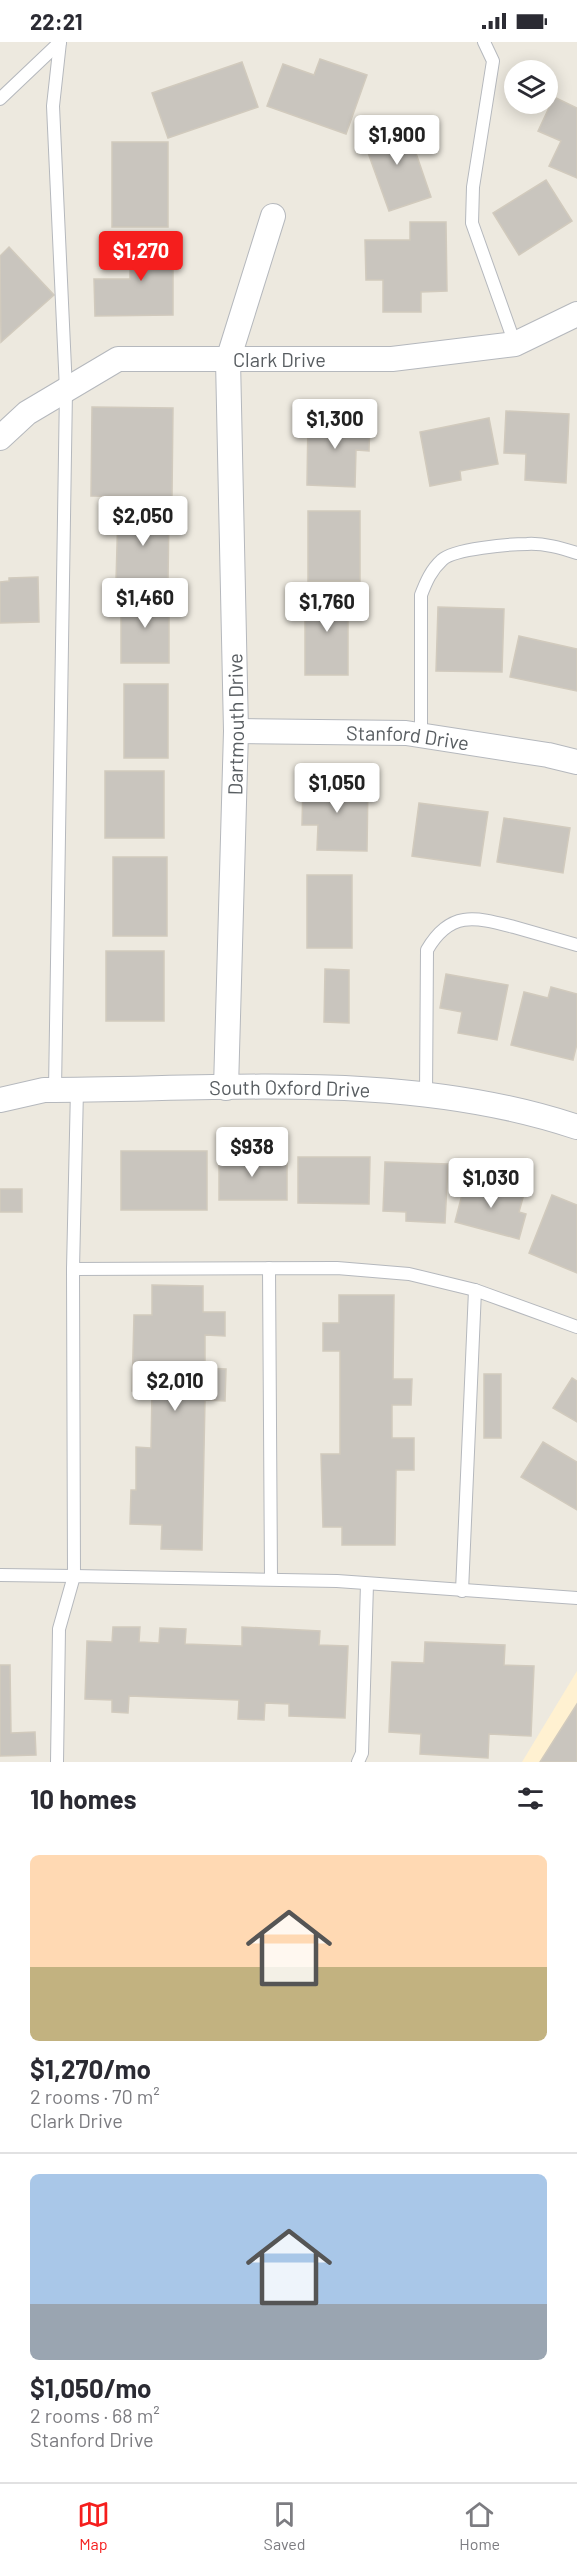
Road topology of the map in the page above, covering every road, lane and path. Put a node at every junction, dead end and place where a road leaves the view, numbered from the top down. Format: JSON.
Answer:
{"nodes":[{"id":1,"x":60,"y":42,"type":"edge"},
{"id":2,"x":484,"y":42,"type":"edge"},
{"id":3,"x":0,"y":99,"type":"edge"},
{"id":4,"x":273,"y":216,"type":"dead end"},
{"id":5,"x":577,"y":314,"type":"edge"},
{"id":6,"x":515,"y":344,"type":"junction"},
{"id":7,"x":228,"y":360,"type":"junction"},
{"id":8,"x":66,"y":390,"type":"junction"},
{"id":9,"x":0,"y":438,"type":"edge"},
{"id":10,"x":577,"y":553,"type":"edge"},
{"id":11,"x":236,"y":731,"type":"junction"},
{"id":12,"x":421,"y":736,"type":"junction"},
{"id":13,"x":577,"y":762,"type":"edge"},
{"id":14,"x":577,"y":945,"type":"edge"},
{"id":15,"x":226,"y":1088,"type":"junction"},
{"id":16,"x":66,"y":1089,"type":"junction"},
{"id":17,"x":426,"y":1095,"type":"junction"},
{"id":18,"x":0,"y":1100,"type":"edge"},
{"id":19,"x":577,"y":1127,"type":"edge"},
{"id":20,"x":269,"y":1268,"type":"junction"},
{"id":21,"x":73,"y":1269,"type":"junction"},
{"id":22,"x":475,"y":1290,"type":"junction"},
{"id":23,"x":577,"y":1327,"type":"edge"},
{"id":24,"x":0,"y":1575,"type":"edge"},
{"id":25,"x":74,"y":1576,"type":"junction"},
{"id":26,"x":271,"y":1578,"type":"junction"},
{"id":27,"x":367,"y":1584,"type":"junction"},
{"id":28,"x":462,"y":1592,"type":"junction"},
{"id":29,"x":577,"y":1598,"type":"edge"},
{"id":30,"x":57,"y":1762,"type":"edge"},
{"id":31,"x":358,"y":1762,"type":"edge"}],
"edges":[{"from":1,"to":3,"type":"lane"},
{"from":1,"to":8,"type":"lane"},
{"from":2,"to":6,"type":"lane"},
{"from":4,"to":7,"type":"street","name":"Dartmouth Drive"},
{"from":5,"to":6,"type":"street","name":"Clark Drive"},
{"from":6,"to":7,"type":"street","name":"Clark Drive"},
{"from":7,"to":8,"type":"street","name":"Clark Drive"},
{"from":7,"to":11,"type":"street","name":"Dartmouth Drive"},
{"from":8,"to":9,"type":"street","name":"Clark Drive"},
{"from":8,"to":16,"type":"lane"},
{"from":10,"to":12,"type":"lane"},
{"from":11,"to":12,"type":"street","name":"Stanford Drive"},
{"from":11,"to":15,"type":"street","name":"Dartmouth Drive"},
{"from":12,"to":13,"type":"street","name":"Stanford Drive"},
{"from":14,"to":17,"type":"lane"},
{"from":15,"to":16,"type":"street","name":"South Oxford Drive"},
{"from":15,"to":17,"type":"street","name":"South Oxford Drive"},
{"from":16,"to":18,"type":"street","name":"South Oxford Drive"},
{"from":16,"to":21,"type":"lane"},
{"from":17,"to":19,"type":"street","name":"South Oxford Drive"},
{"from":20,"to":21,"type":"lane"},
{"from":20,"to":22,"type":"lane"},
{"from":20,"to":26,"type":"lane"},
{"from":21,"to":25,"type":"lane"},
{"from":22,"to":23,"type":"lane"},
{"from":22,"to":28,"type":"lane"},
{"from":24,"to":25,"type":"lane"},
{"from":25,"to":26,"type":"lane"},
{"from":25,"to":30,"type":"lane"},
{"from":26,"to":27,"type":"lane"},
{"from":27,"to":28,"type":"lane"},
{"from":27,"to":31,"type":"lane"},
{"from":28,"to":29,"type":"lane"}]}
